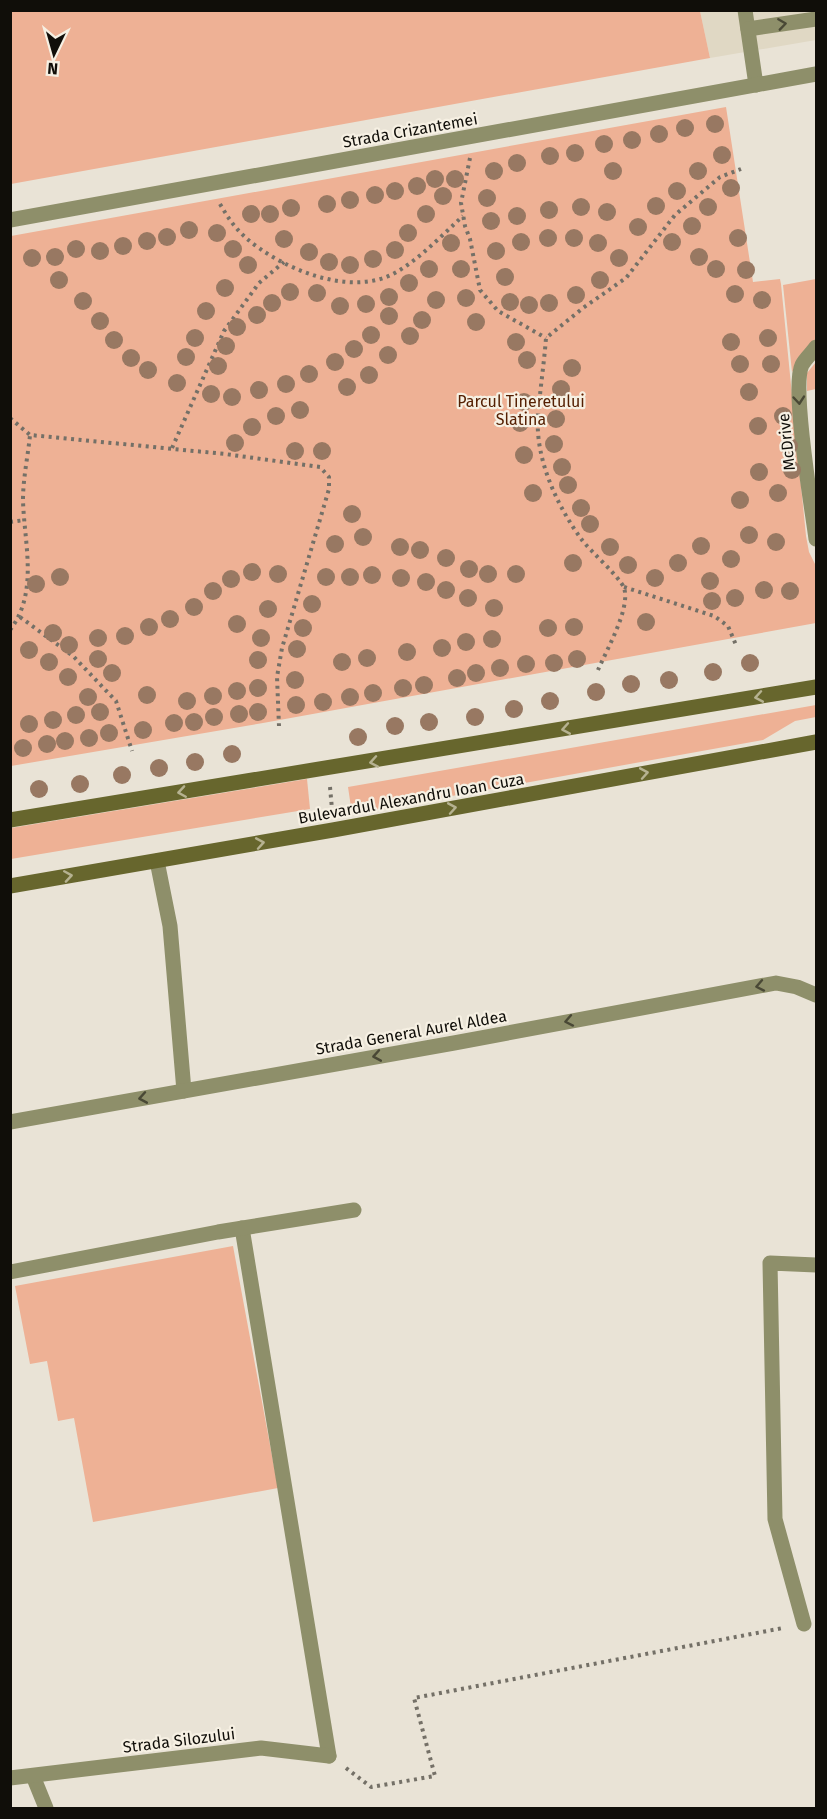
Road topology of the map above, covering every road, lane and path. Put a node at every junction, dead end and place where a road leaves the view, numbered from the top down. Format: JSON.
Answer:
{"nodes":[{"id":1,"x":745,"y":10,"type":"edge"},
{"id":2,"x":816,"y":19,"type":"edge"},
{"id":3,"x":748,"y":28,"type":"junction"},
{"id":4,"x":816,"y":74,"type":"edge"},
{"id":5,"x":756,"y":85,"type":"junction"},
{"id":6,"x":475,"y":136,"type":"junction"},
{"id":7,"x":741,"y":169,"type":"dead end"},
{"id":8,"x":210,"y":184,"type":"junction"},
{"id":9,"x":463,"y":216,"type":"junction"},
{"id":10,"x":10,"y":220,"type":"edge"},
{"id":11,"x":284,"y":262,"type":"junction"},
{"id":12,"x":546,"y":338,"type":"junction"},
{"id":13,"x":816,"y":347,"type":"edge"},
{"id":14,"x":10,"y":418,"type":"edge"},
{"id":15,"x":30,"y":435,"type":"junction"},
{"id":16,"x":172,"y":448,"type":"junction"},
{"id":17,"x":25,"y":520,"type":"junction"},
{"id":18,"x":10,"y":522,"type":"edge"},
{"id":19,"x":816,"y":539,"type":"edge"},
{"id":20,"x":624,"y":587,"type":"junction"},
{"id":21,"x":20,"y":617,"type":"junction"},
{"id":22,"x":10,"y":630,"type":"edge"},
{"id":23,"x":736,"y":645,"type":"dead end"},
{"id":24,"x":598,"y":670,"type":"dead end"},
{"id":25,"x":816,"y":687,"type":"edge"},
{"id":26,"x":279,"y":726,"type":"dead end"},
{"id":27,"x":816,"y":742,"type":"edge"},
{"id":28,"x":132,"y":751,"type":"dead end"},
{"id":29,"x":329,"y":783,"type":"dead end"},
{"id":30,"x":332,"y":814,"type":"dead end"},
{"id":31,"x":10,"y":820,"type":"edge"},
{"id":32,"x":157,"y":861,"type":"junction"},
{"id":33,"x":10,"y":886,"type":"edge"},
{"id":34,"x":816,"y":995,"type":"edge"},
{"id":35,"x":184,"y":1090,"type":"junction"},
{"id":36,"x":10,"y":1122,"type":"edge"},
{"id":37,"x":354,"y":1209,"type":"dead end"},
{"id":38,"x":242,"y":1228,"type":"junction"},
{"id":39,"x":816,"y":1265,"type":"edge"},
{"id":40,"x":10,"y":1272,"type":"edge"},
{"id":41,"x":804,"y":1624,"type":"joint"},
{"id":42,"x":329,"y":1756,"type":"junction"},
{"id":43,"x":33,"y":1776,"type":"junction"},
{"id":44,"x":10,"y":1778,"type":"edge"},
{"id":45,"x":46,"y":1809,"type":"edge"}],
"edges":[{"from":1,"to":3,"type":"street"},
{"from":3,"to":2,"type":"street","one_way":true},
{"from":3,"to":5,"type":"street"},
{"from":4,"to":5,"type":"street","name":"Strada Crizantemei"},
{"from":5,"to":6,"type":"street","name":"Strada Crizantemei"},
{"from":6,"to":8,"type":"street","name":"Strada Crizantemei"},
{"from":6,"to":9,"type":"path"},
{"from":7,"to":12,"type":"path"},
{"from":8,"to":10,"type":"street","name":"Strada Crizantemei"},
{"from":8,"to":11,"type":"path"},
{"from":9,"to":11,"type":"path"},
{"from":9,"to":12,"type":"path"},
{"from":11,"to":16,"type":"path"},
{"from":12,"to":20,"type":"path"},
{"from":13,"to":19,"type":"street","name":"McDrive","one_way":true},
{"from":14,"to":15,"type":"path"},
{"from":15,"to":16,"type":"path"},
{"from":15,"to":17,"type":"path"},
{"from":16,"to":26,"type":"path"},
{"from":17,"to":18,"type":"path"},
{"from":17,"to":21,"type":"path"},
{"from":20,"to":23,"type":"path"},
{"from":20,"to":24,"type":"path"},
{"from":21,"to":22,"type":"path"},
{"from":21,"to":28,"type":"path"},
{"from":25,"to":31,"type":"main road","one_way":true},
{"from":32,"to":27,"type":"main road","name":"Bulevardul Alexandru Ioan Cuza","one_way":true},
{"from":29,"to":30,"type":"path"},
{"from":33,"to":32,"type":"main road","name":"Bulevardul Alexandru Ioan Cuza","one_way":true},
{"from":32,"to":35,"type":"street"},
{"from":34,"to":35,"type":"street","name":"Strada General Aurel Aldea","one_way":true},
{"from":35,"to":36,"type":"street","name":"Strada General Aurel Aldea","one_way":true},
{"from":37,"to":38,"type":"street"},
{"from":38,"to":40,"type":"street"},
{"from":38,"to":42,"type":"street"},
{"from":39,"to":41,"type":"street"},
{"from":41,"to":42,"type":"path"},
{"from":42,"to":43,"type":"street","name":"Strada Silozului"},
{"from":43,"to":44,"type":"street","name":"Strada Silozului"},
{"from":43,"to":45,"type":"street"}]}
